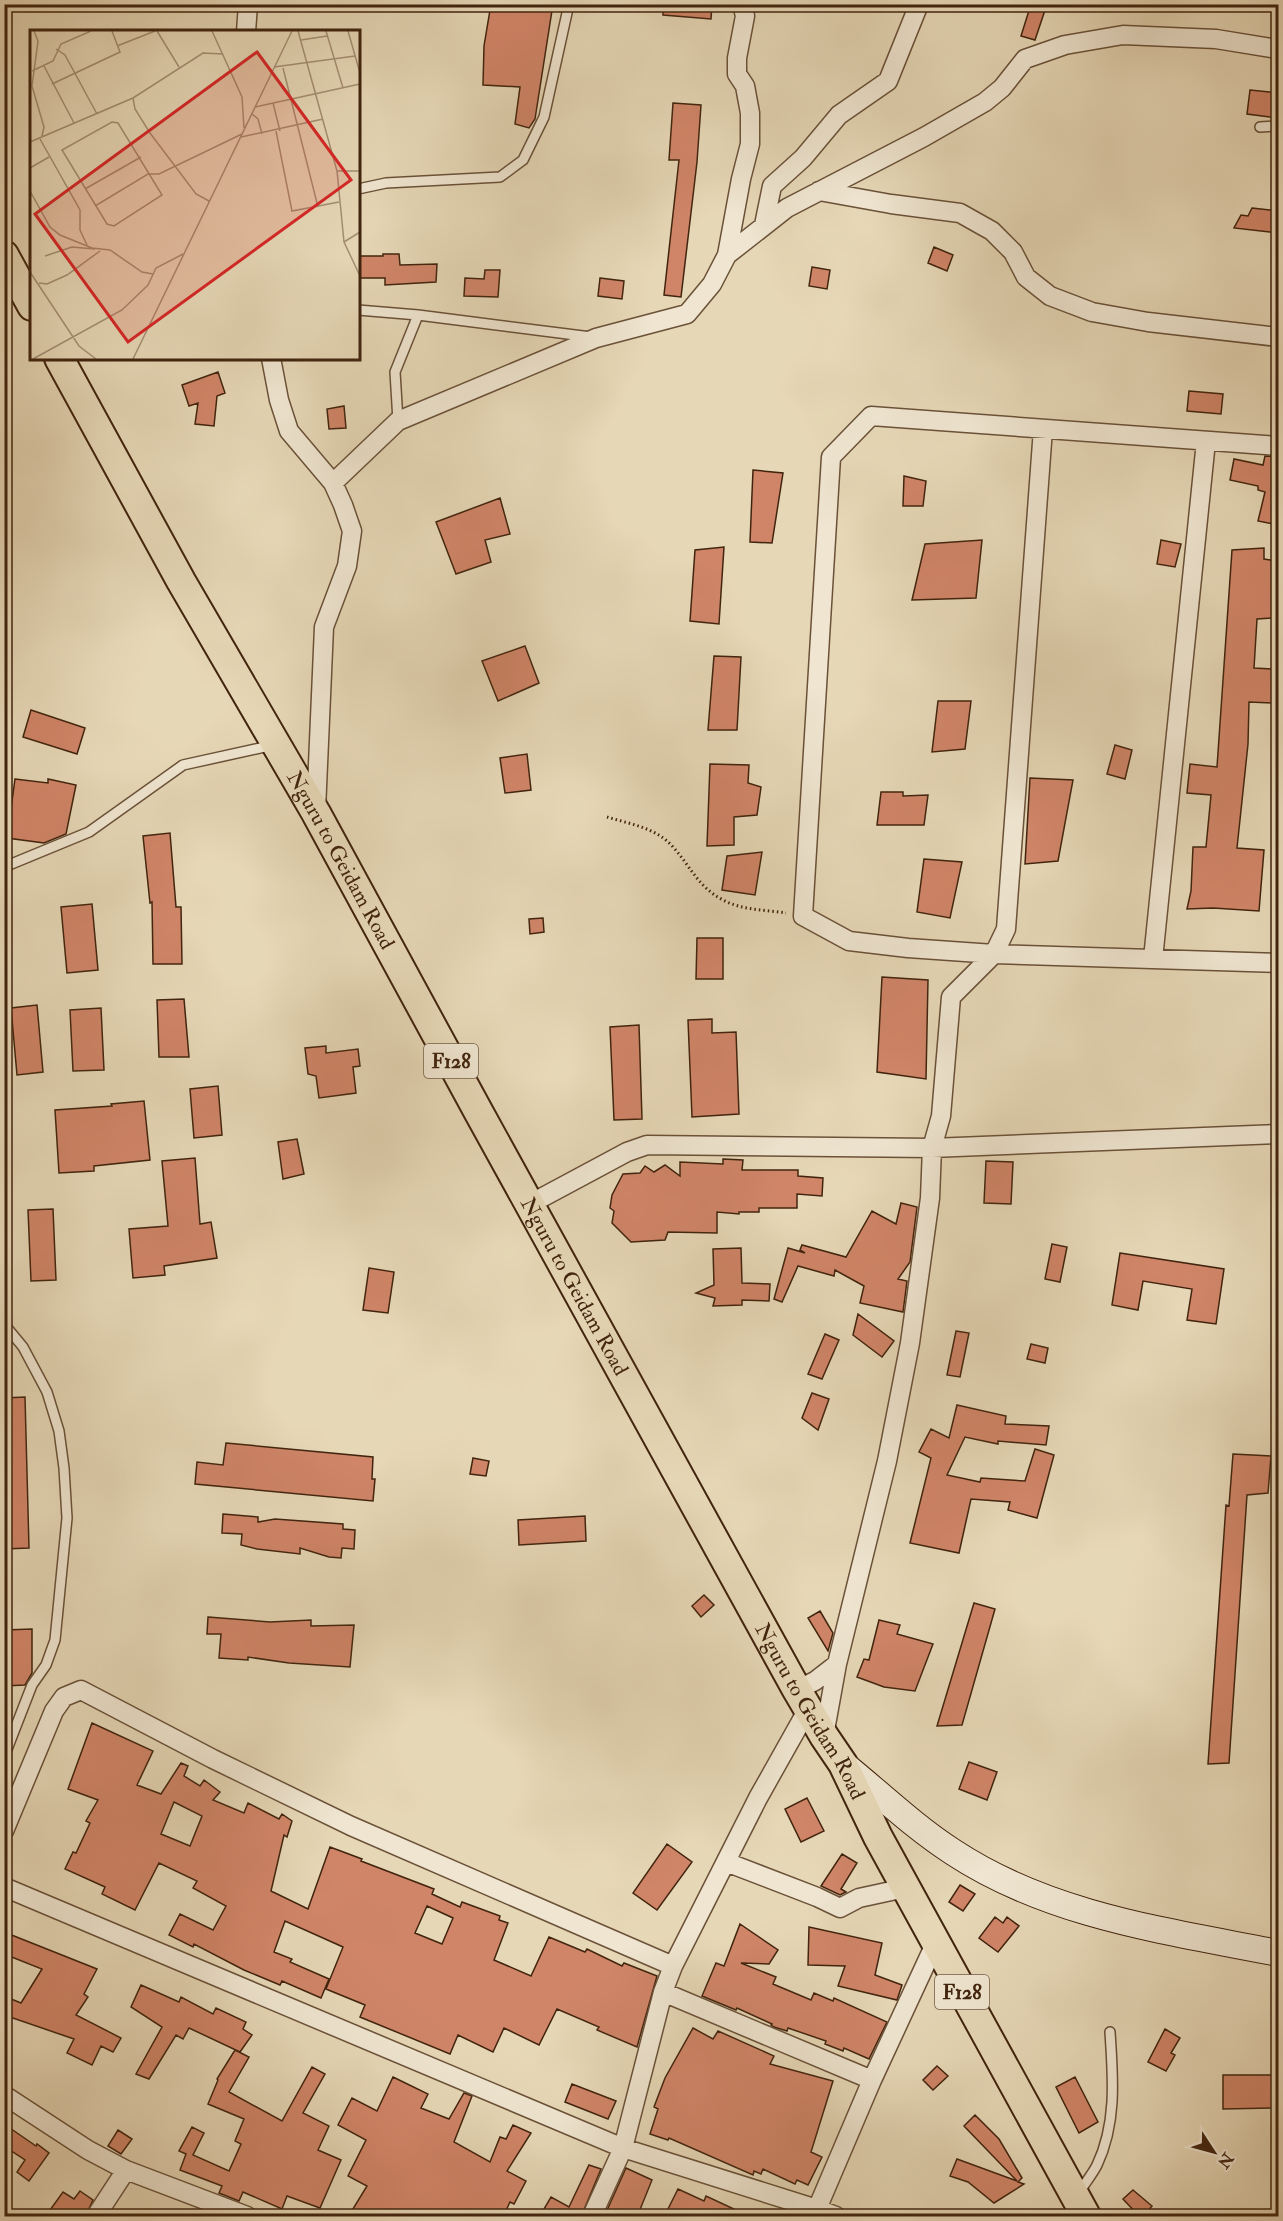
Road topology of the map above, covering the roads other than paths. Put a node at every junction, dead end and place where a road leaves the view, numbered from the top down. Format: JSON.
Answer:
{"nodes":[{"id":1,"x":248,"y":4,"type":"edge"},
{"id":2,"x":569,"y":4,"type":"edge"},
{"id":3,"x":742,"y":4,"type":"edge"},
{"id":4,"x":919,"y":4,"type":"edge"},
{"id":5,"x":246,"y":30,"type":"edge"},
{"id":6,"x":1278,"y":49,"type":"edge"},
{"id":7,"x":1278,"y":126,"type":"edge"},
{"id":8,"x":1260,"y":127,"type":"dead end"},
{"id":9,"x":360,"y":189,"type":"edge"},
{"id":10,"x":819,"y":191,"type":"junction"},
{"id":11,"x":764,"y":225,"type":"junction"},
{"id":12,"x":4,"y":255,"type":"edge"},
{"id":13,"x":727,"y":255,"type":"junction"},
{"id":14,"x":30,"y":302,"type":"edge"},
{"id":15,"x":360,"y":310,"type":"edge"},
{"id":16,"x":418,"y":315,"type":"junction"},
{"id":17,"x":1278,"y":337,"type":"edge"},
{"id":18,"x":596,"y":338,"type":"junction"},
{"id":19,"x":60,"y":360,"type":"edge"},
{"id":20,"x":271,"y":360,"type":"edge"},
{"id":21,"x":398,"y":421,"type":"junction"},
{"id":22,"x":1043,"y":429,"type":"junction"},
{"id":23,"x":1206,"y":441,"type":"junction"},
{"id":24,"x":1278,"y":446,"type":"edge"},
{"id":25,"x":333,"y":483,"type":"junction"},
{"id":26,"x":276,"y":745,"type":"junction"},
{"id":27,"x":316,"y":813,"type":"junction"},
{"id":28,"x":4,"y":867,"type":"edge"},
{"id":29,"x":994,"y":954,"type":"junction"},
{"id":30,"x":1153,"y":959,"type":"junction"},
{"id":31,"x":1278,"y":963,"type":"edge"},
{"id":32,"x":1278,"y":1134,"type":"edge"},
{"id":33,"x":932,"y":1148,"type":"junction"},
{"id":34,"x":530,"y":1204,"type":"junction"},
{"id":35,"x":4,"y":1324,"type":"edge"},
{"id":36,"x":837,"y":1664,"type":"junction"},
{"id":37,"x":803,"y":1699,"type":"junction"},
{"id":38,"x":824,"y":1736,"type":"junction"},
{"id":39,"x":4,"y":1757,"type":"edge"},
{"id":40,"x":843,"y":1764,"type":"junction"},
{"id":41,"x":4,"y":1830,"type":"edge"},
{"id":42,"x":726,"y":1862,"type":"junction"},
{"id":43,"x":4,"y":1887,"type":"edge"},
{"id":44,"x":905,"y":1888,"type":"junction"},
{"id":45,"x":935,"y":1944,"type":"junction"},
{"id":46,"x":1278,"y":1953,"type":"edge"},
{"id":47,"x":673,"y":1966,"type":"junction"},
{"id":48,"x":663,"y":1992,"type":"junction"},
{"id":49,"x":1110,"y":2032,"type":"dead end"},
{"id":50,"x":872,"y":2080,"type":"junction"},
{"id":51,"x":4,"y":2095,"type":"edge"},
{"id":52,"x":623,"y":2148,"type":"junction"},
{"id":53,"x":126,"y":2170,"type":"junction"},
{"id":54,"x":1081,"y":2207,"type":"edge"},
{"id":55,"x":815,"y":2213,"type":"edge"},
{"id":56,"x":96,"y":2217,"type":"edge"},
{"id":57,"x":247,"y":2217,"type":"edge"},
{"id":58,"x":592,"y":2217,"type":"edge"},
{"id":59,"x":836,"y":2217,"type":"edge"}],
"edges":[{"from":1,"to":5,"type":"street"},
{"from":2,"to":9,"type":"lane"},
{"from":3,"to":13,"type":"street"},
{"from":4,"to":11,"type":"street"},
{"from":6,"to":10,"type":"street"},
{"from":7,"to":8,"type":"lane"},
{"from":10,"to":11,"type":"street"},
{"from":10,"to":17,"type":"street"},
{"from":11,"to":13,"type":"street"},
{"from":12,"to":14,"type":"main road"},
{"from":13,"to":18,"type":"street"},
{"from":15,"to":16,"type":"lane"},
{"from":16,"to":18,"type":"lane"},
{"from":16,"to":21,"type":"lane"},
{"from":18,"to":21,"type":"street"},
{"from":19,"to":26,"type":"main road","name":"Nguru to Geidam Road","number":"F128"},
{"from":20,"to":25,"type":"street"},
{"from":21,"to":25,"type":"street"},
{"from":22,"to":23,"type":"street"},
{"from":22,"to":29,"type":"street"},
{"from":22,"to":29,"type":"street"},
{"from":23,"to":24,"type":"street"},
{"from":23,"to":30,"type":"street"},
{"from":25,"to":27,"type":"street"},
{"from":26,"to":27,"type":"main road","name":"Nguru to Geidam Road","number":"F128"},
{"from":26,"to":28,"type":"lane"},
{"from":27,"to":34,"type":"main road","name":"Nguru to Geidam Road","number":"F128"},
{"from":29,"to":30,"type":"street"},
{"from":29,"to":33,"type":"street"},
{"from":30,"to":31,"type":"street"},
{"from":32,"to":33,"type":"street"},
{"from":33,"to":34,"type":"street"},
{"from":33,"to":36,"type":"street"},
{"from":34,"to":37,"type":"main road","name":"Nguru to Geidam Road","number":"F128"},
{"from":35,"to":39,"type":"lane"},
{"from":36,"to":37,"type":"street"},
{"from":36,"to":38,"type":"street"},
{"from":37,"to":38,"type":"main road","name":"Nguru to Geidam Road","number":"F128"},
{"from":37,"to":42,"type":"street"},
{"from":38,"to":40,"type":"main road","name":"Nguru to Geidam Road","number":"F128"},
{"from":40,"to":44,"type":"main road","name":"Nguru to Geidam Road","number":"F128"},
{"from":40,"to":46,"type":"main road"},
{"from":41,"to":47,"type":"street"},
{"from":42,"to":44,"type":"street"},
{"from":42,"to":47,"type":"street"},
{"from":43,"to":52,"type":"street"},
{"from":44,"to":45,"type":"main road","name":"Nguru to Geidam Road","number":"F128"},
{"from":45,"to":50,"type":"street"},
{"from":45,"to":54,"type":"main road","name":"Nguru to Geidam Road","number":"F128"},
{"from":47,"to":48,"type":"street"},
{"from":48,"to":50,"type":"street"},
{"from":48,"to":52,"type":"street"},
{"from":49,"to":54,"type":"lane"},
{"from":50,"to":55,"type":"street"},
{"from":51,"to":53,"type":"street"},
{"from":52,"to":55,"type":"street"},
{"from":52,"to":58,"type":"street"},
{"from":53,"to":56,"type":"street"},
{"from":53,"to":57,"type":"street"},
{"from":55,"to":59,"type":"street"}]}
